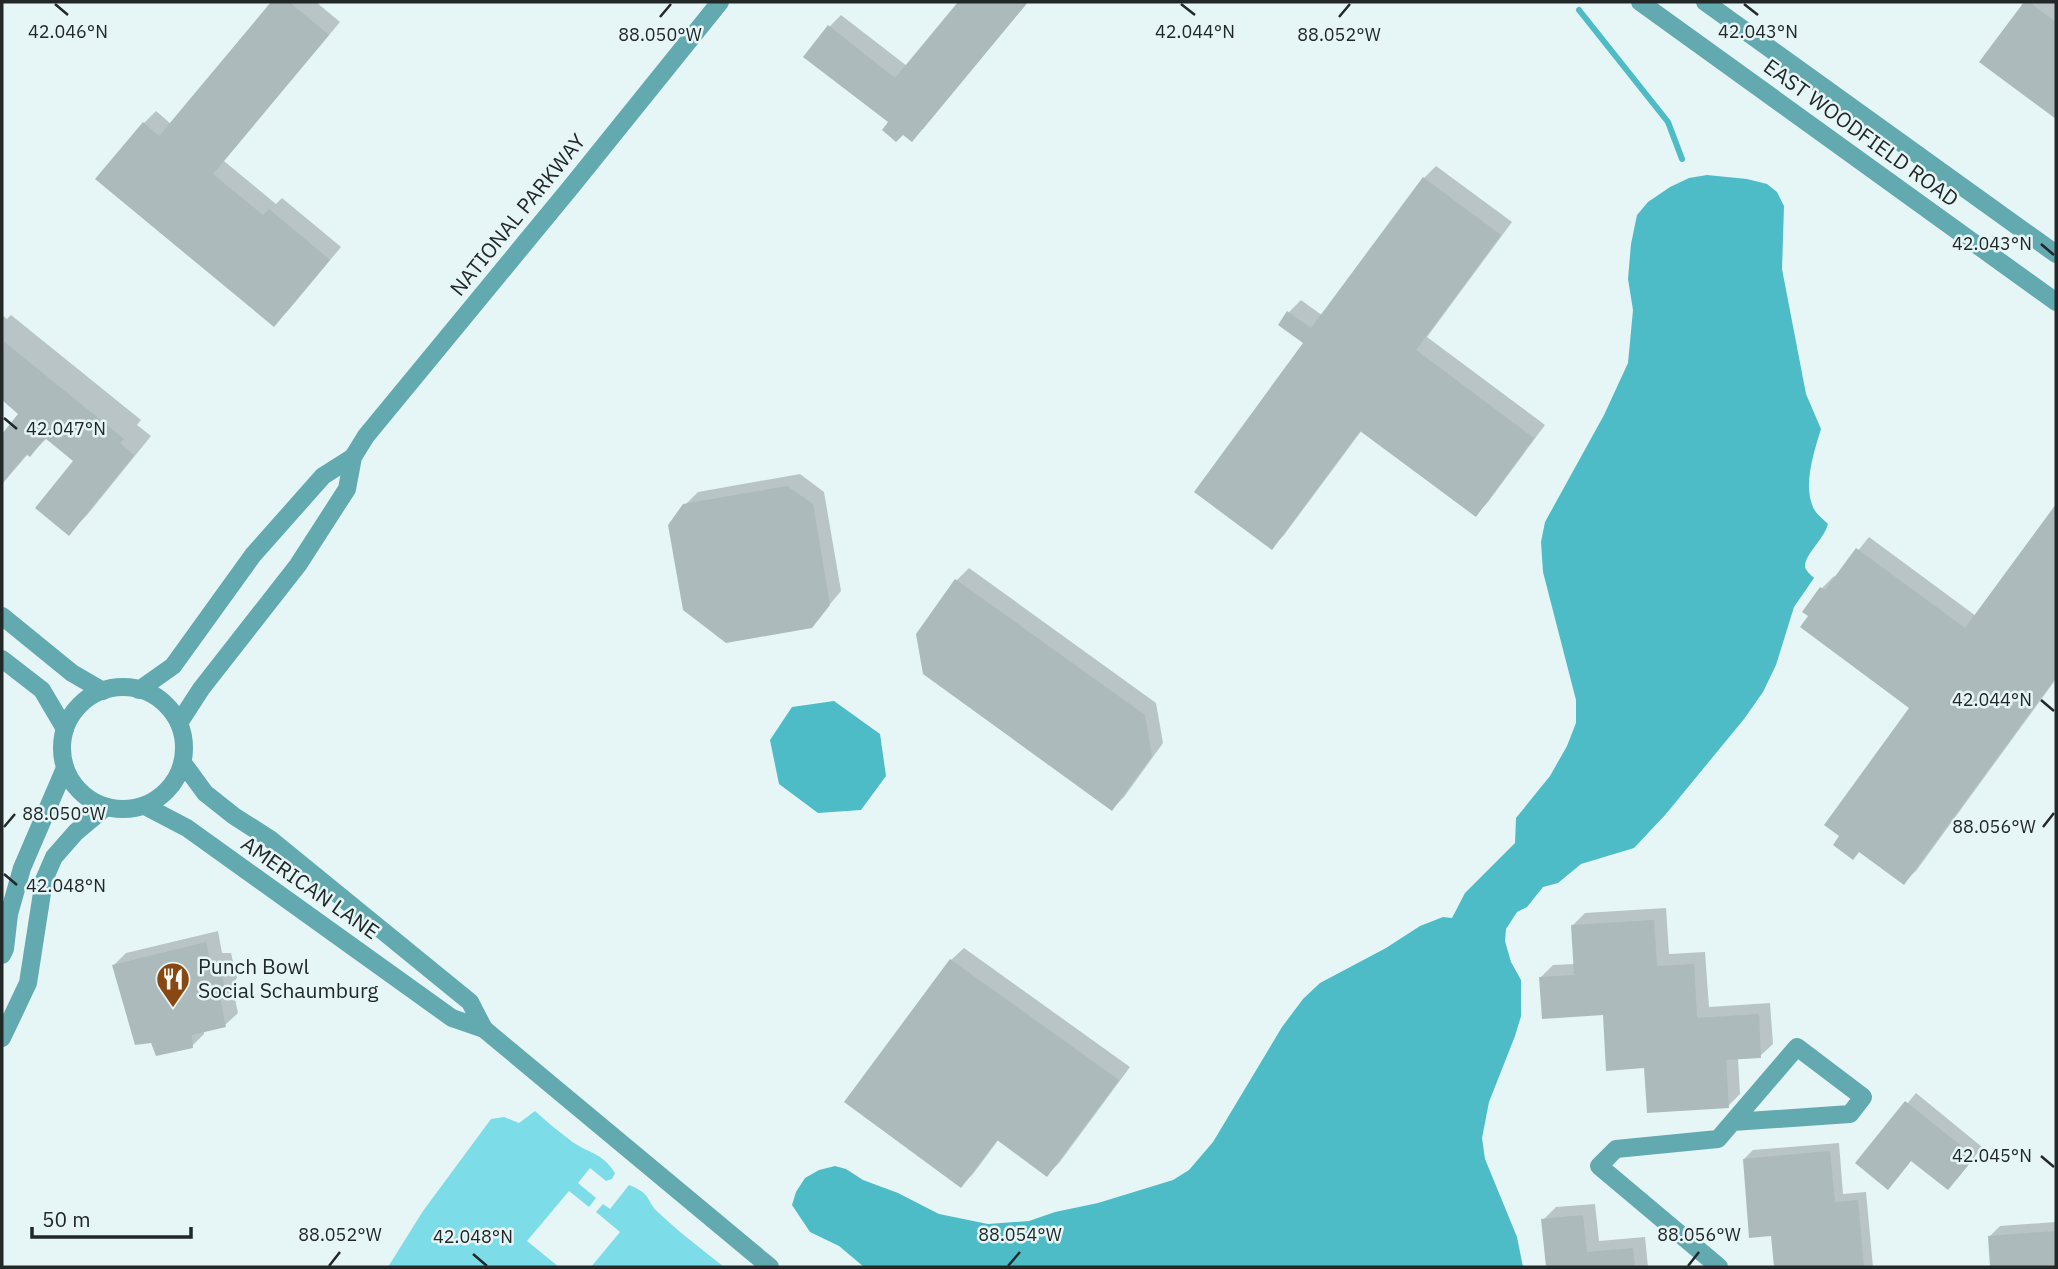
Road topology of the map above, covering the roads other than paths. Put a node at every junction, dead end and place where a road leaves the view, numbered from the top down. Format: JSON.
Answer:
{"nodes":[{"id":1,"x":720,"y":2,"type":"edge"},
{"id":2,"x":1640,"y":2,"type":"edge"},
{"id":3,"x":1705,"y":2,"type":"edge"},
{"id":4,"x":2056,"y":254,"type":"edge"},
{"id":5,"x":2056,"y":302,"type":"edge"},
{"id":6,"x":353,"y":457,"type":"junction"},
{"id":7,"x":2,"y":616,"type":"edge"},
{"id":8,"x":2,"y":659,"type":"edge"},
{"id":9,"x":139,"y":690,"type":"junction"},
{"id":10,"x":103,"y":691,"type":"junction"},
{"id":11,"x":179,"y":723,"type":"junction"},
{"id":12,"x":65,"y":729,"type":"junction"},
{"id":13,"x":183,"y":763,"type":"junction"},
{"id":14,"x":65,"y":768,"type":"junction"},
{"id":15,"x":145,"y":806,"type":"junction"},
{"id":16,"x":106,"y":807,"type":"junction"},
{"id":17,"x":2,"y":955,"type":"edge"},
{"id":18,"x":484,"y":1029,"type":"junction"},
{"id":19,"x":2,"y":1038,"type":"edge"},
{"id":20,"x":1732,"y":1122,"type":"junction"},
{"id":21,"x":770,"y":1267,"type":"edge"},
{"id":22,"x":1719,"y":1267,"type":"edge"}],
"edges":[{"from":1,"to":6,"type":"street","name":"NATIONAL PARKWAY"},
{"from":2,"to":5,"type":"street","name":"EAST WOODFIELD ROAD"},
{"from":3,"to":4,"type":"street","name":"EAST WOODFIELD ROAD"},
{"from":6,"to":9,"type":"street","name":"NATIONAL PARKWAY"},
{"from":6,"to":11,"type":"street","name":"NATIONAL PARKWAY"},
{"from":7,"to":10,"type":"street"},
{"from":8,"to":12,"type":"street"},
{"from":9,"to":10,"type":"street"},
{"from":9,"to":11,"type":"street"},
{"from":10,"to":12,"type":"street"},
{"from":11,"to":13,"type":"street"},
{"from":12,"to":14,"type":"street"},
{"from":13,"to":15,"type":"street"},
{"from":13,"to":18,"type":"street","name":"AMERICAN LANE"},
{"from":14,"to":16,"type":"street"},
{"from":14,"to":17,"type":"street"},
{"from":15,"to":16,"type":"street"},
{"from":15,"to":18,"type":"street","name":"AMERICAN LANE"},
{"from":16,"to":19,"type":"street"},
{"from":18,"to":21,"type":"street","name":"AMERICAN LANE"},
{"from":20,"to":20,"type":"street"},
{"from":20,"to":22,"type":"street"}]}
